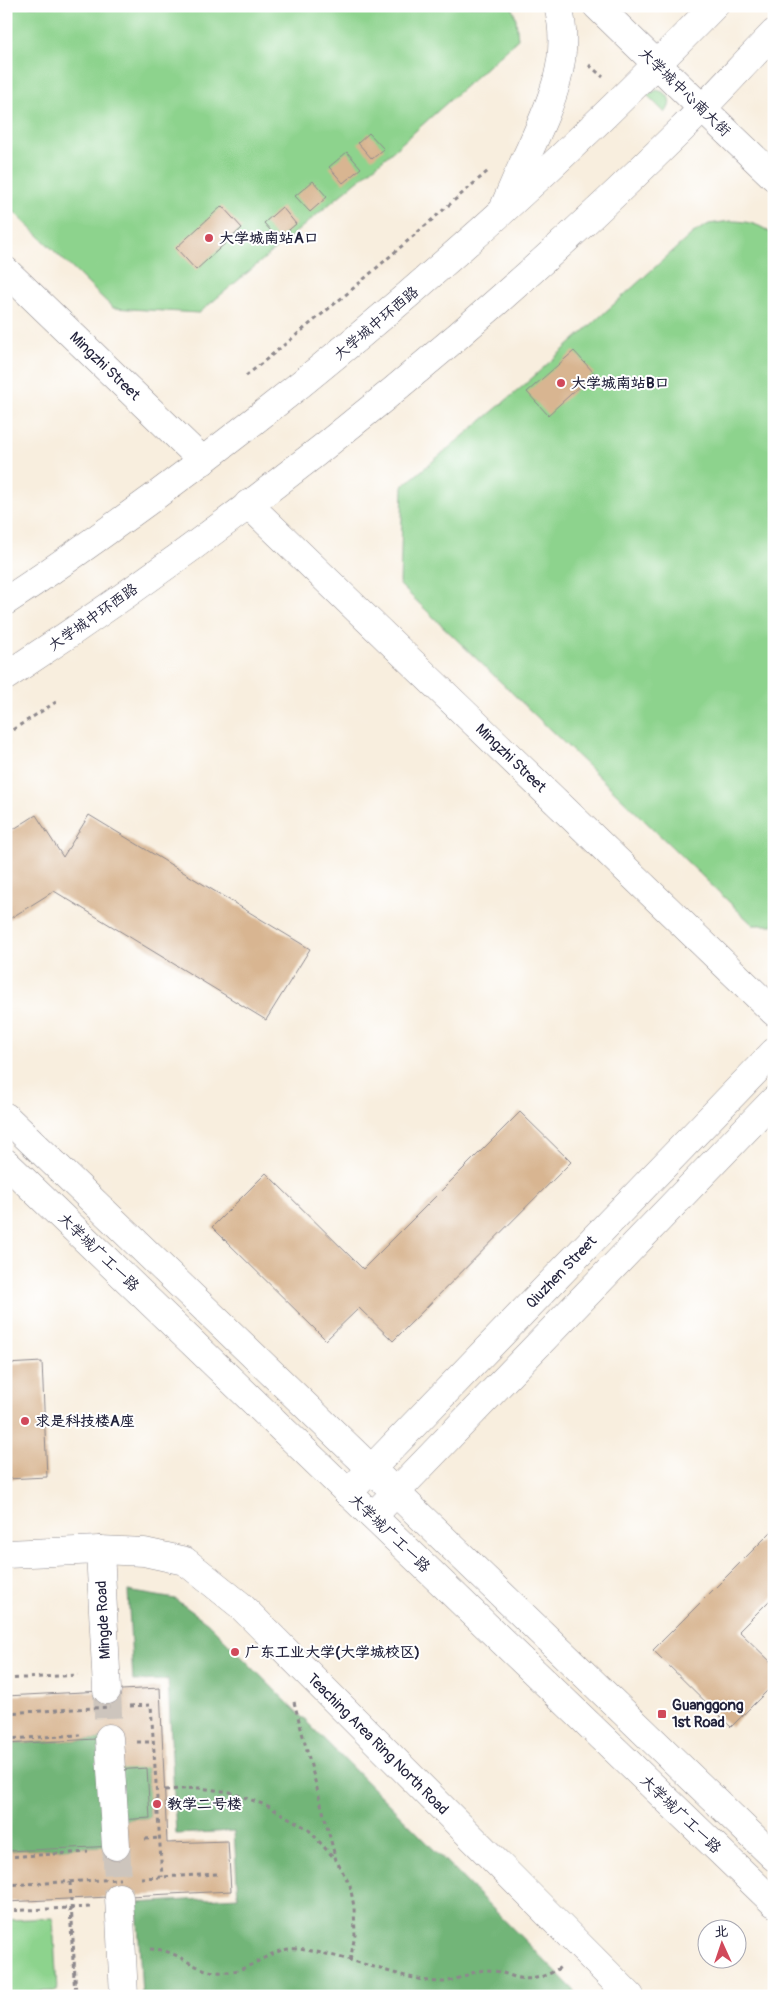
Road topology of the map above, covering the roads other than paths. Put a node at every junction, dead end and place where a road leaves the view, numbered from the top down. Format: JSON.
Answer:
{"nodes":[{"id":1,"x":558,"y":6,"type":"edge"},
{"id":2,"x":597,"y":6,"type":"edge"},
{"id":3,"x":714,"y":6,"type":"edge"},
{"id":4,"x":774,"y":33,"type":"edge"},
{"id":5,"x":657,"y":65,"type":"junction"},
{"id":6,"x":702,"y":108,"type":"junction"},
{"id":7,"x":774,"y":177,"type":"edge"},
{"id":8,"x":500,"y":215,"type":"junction"},
{"id":9,"x":6,"y":271,"type":"edge"},
{"id":10,"x":203,"y":461,"type":"junction"},
{"id":11,"x":248,"y":504,"type":"junction"},
{"id":12,"x":6,"y":602,"type":"edge"},
{"id":13,"x":6,"y":676,"type":"edge"},
{"id":14,"x":774,"y":1012,"type":"edge"},
{"id":15,"x":774,"y":1052,"type":"edge"},
{"id":16,"x":774,"y":1100,"type":"edge"},
{"id":17,"x":6,"y":1117,"type":"edge"},
{"id":18,"x":6,"y":1163,"type":"edge"},
{"id":19,"x":371,"y":1469,"type":"junction"},
{"id":20,"x":395,"y":1492,"type":"junction"},
{"id":21,"x":348,"y":1493,"type":"junction"},
{"id":22,"x":373,"y":1516,"type":"junction"},
{"id":23,"x":100,"y":1550,"type":"junction"},
{"id":24,"x":6,"y":1554,"type":"edge"},
{"id":25,"x":108,"y":1690,"type":"tunnel mouth"},
{"id":26,"x":99,"y":1736,"type":"tunnel mouth"},
{"id":27,"x":106,"y":1849,"type":"tunnel mouth"},
{"id":28,"x":774,"y":1857,"type":"edge"},
{"id":29,"x":125,"y":1888,"type":"tunnel mouth"},
{"id":30,"x":774,"y":1903,"type":"edge"},
{"id":31,"x":124,"y":1996,"type":"edge"},
{"id":32,"x":630,"y":1996,"type":"edge"}],
"edges":[{"from":1,"to":8,"type":"main road"},
{"from":2,"to":5,"type":"main road","name":"大学城中心南大街"},
{"from":3,"to":5,"type":"main road","name":"大学城中环西路"},
{"from":4,"to":6,"type":"main road","name":"大学城中环西路"},
{"from":5,"to":6,"type":"main road","name":"大学城中心南大街"},
{"from":5,"to":8,"type":"main road","name":"大学城中环西路"},
{"from":6,"to":7,"type":"main road","name":"大学城中心南大街"},
{"from":6,"to":11,"type":"main road","name":"大学城中环西路"},
{"from":8,"to":10,"type":"main road","name":"大学城中环西路"},
{"from":9,"to":10,"type":"main road","name":"Mingzhi Street"},
{"from":10,"to":12,"type":"main road","name":"大学城中环西路"},
{"from":11,"to":13,"type":"main road","name":"大学城中环西路"},
{"from":11,"to":14,"type":"main road","name":"Mingzhi Street"},
{"from":15,"to":19,"type":"main road","name":"Qiuzhen Street"},
{"from":16,"to":20,"type":"main road"},
{"from":17,"to":19,"type":"main road"},
{"from":18,"to":21,"type":"main road","name":"大学城广工一路"},
{"from":19,"to":20,"type":"main road"},
{"from":19,"to":21,"type":"main road","name":"Qiuzhen Street"},
{"from":20,"to":22,"type":"main road"},
{"from":20,"to":28,"type":"main road"},
{"from":21,"to":22,"type":"main road","name":"大学城广工一路"},
{"from":22,"to":30,"type":"main road","name":"大学城广工一路"},
{"from":23,"to":24,"type":"main road","name":"Teaching Area Ring North Road"},
{"from":23,"to":25,"type":"main road","name":"Mingde Road"},
{"from":23,"to":32,"type":"main road","name":"Teaching Area Ring North Road"},
{"from":26,"to":27,"type":"main road"},
{"from":29,"to":31,"type":"main road"}]}
